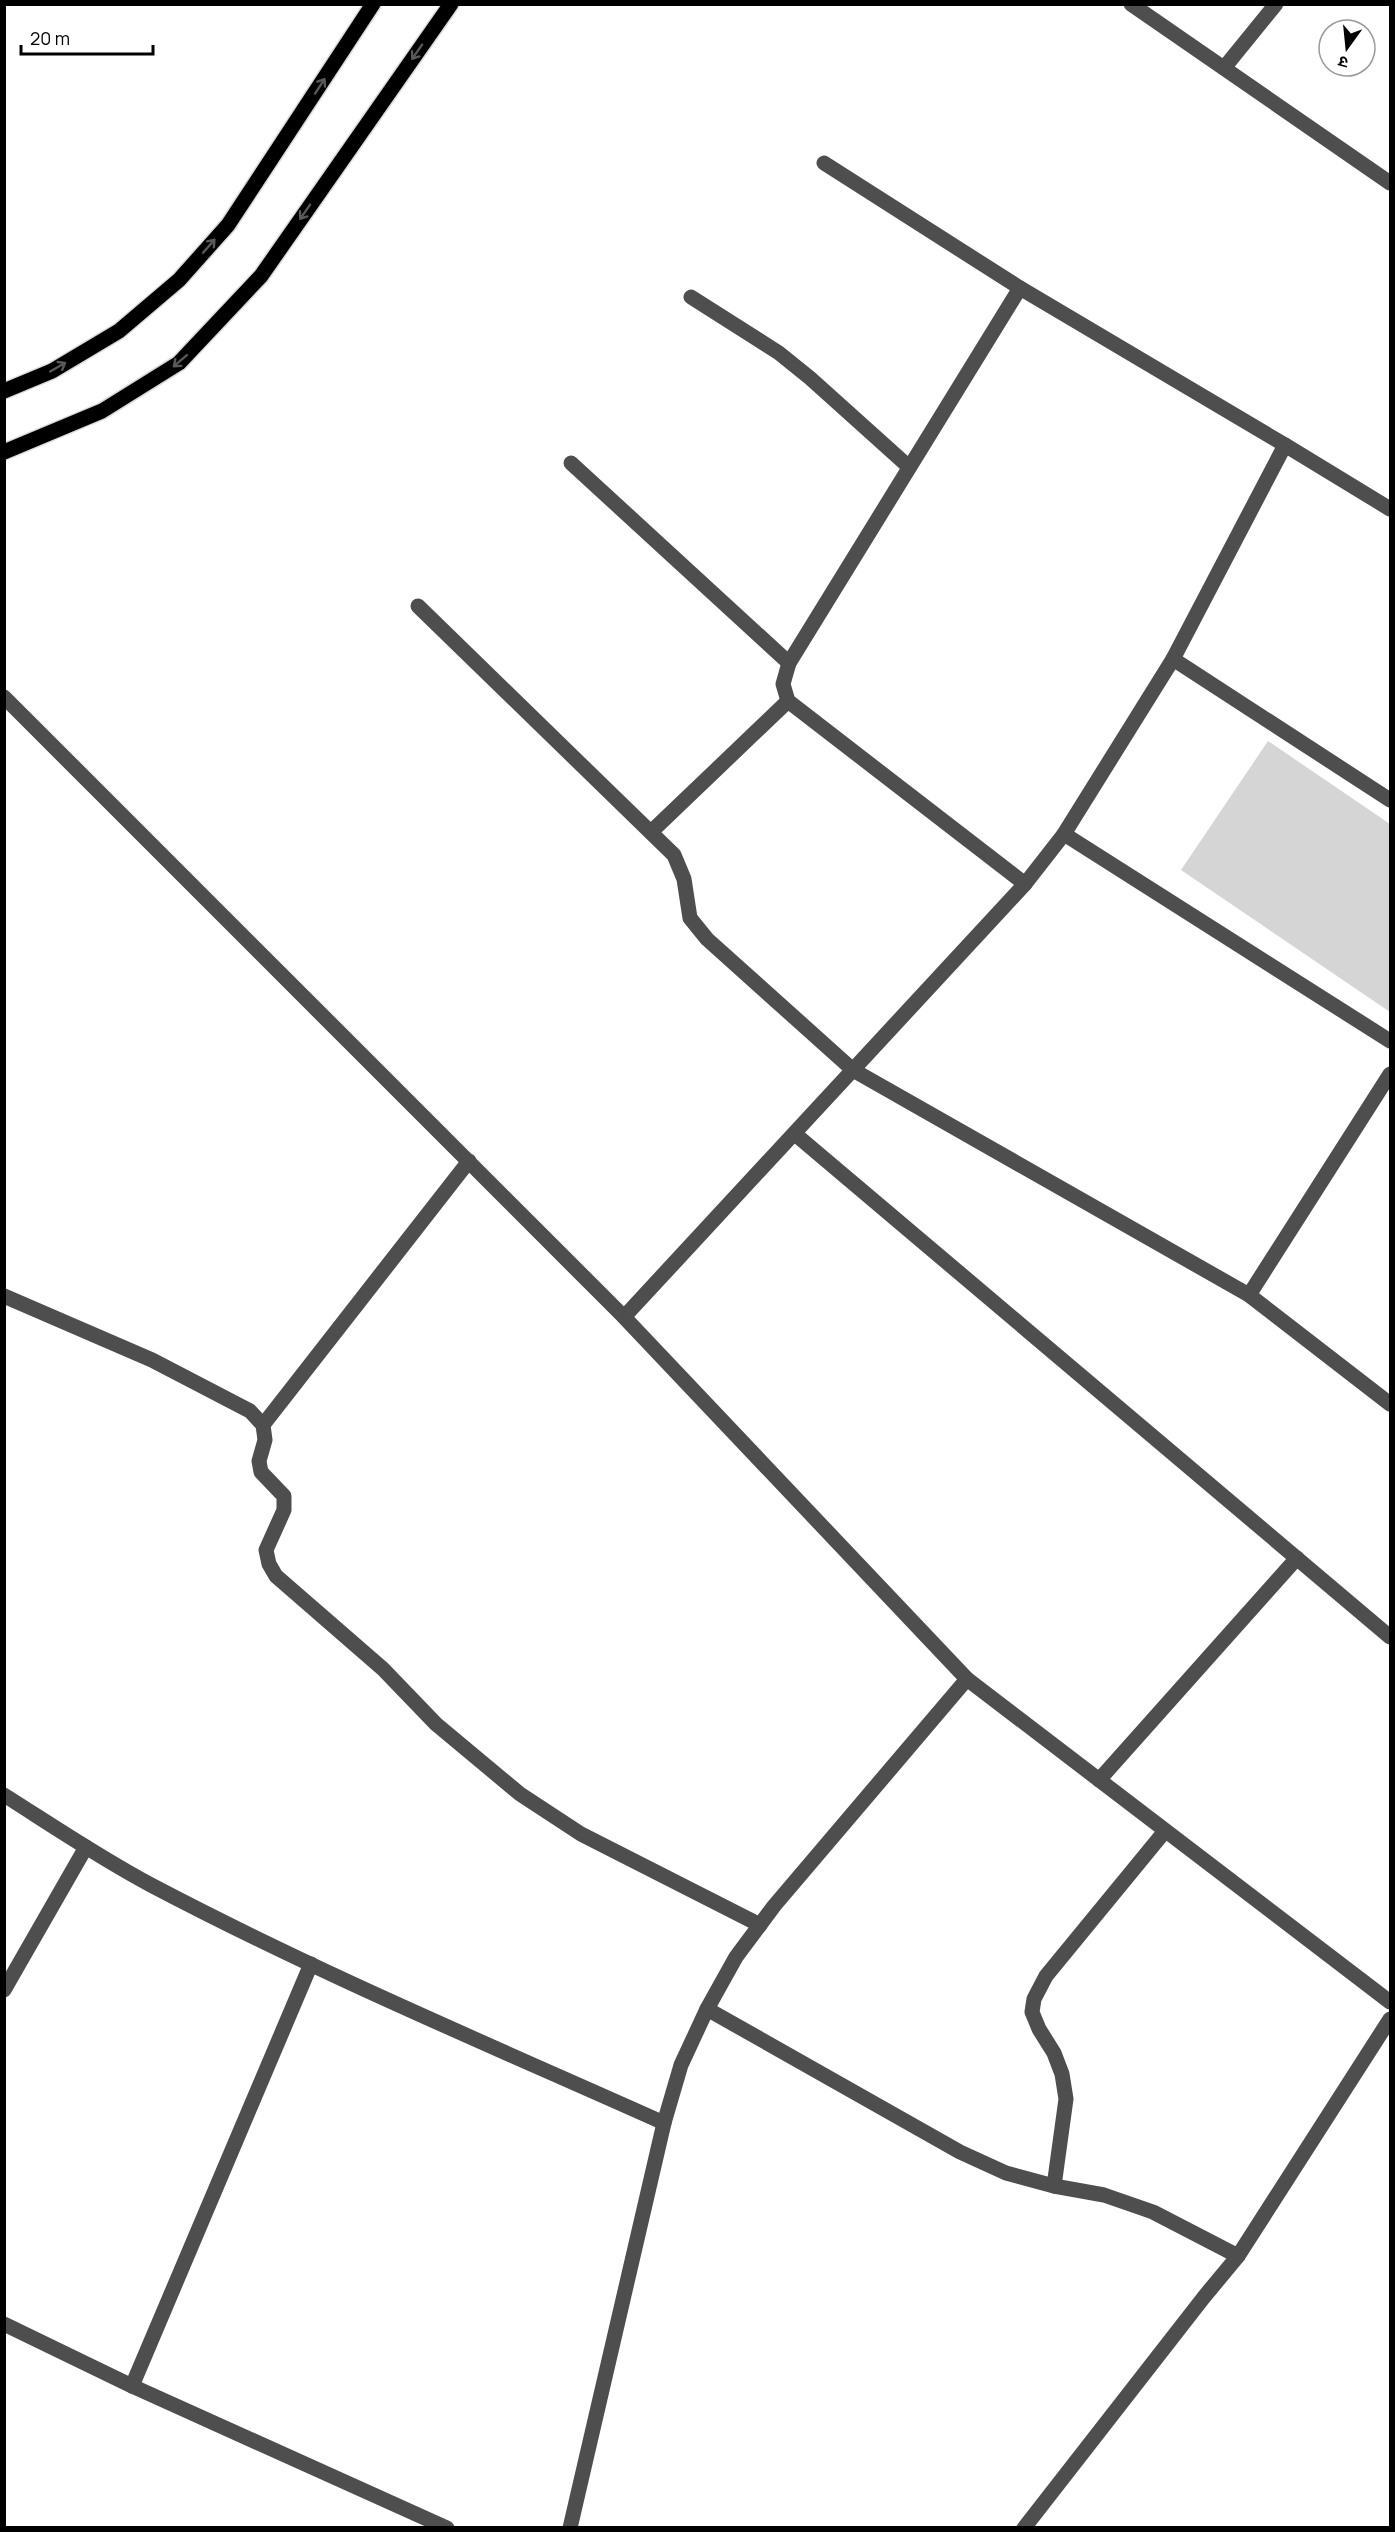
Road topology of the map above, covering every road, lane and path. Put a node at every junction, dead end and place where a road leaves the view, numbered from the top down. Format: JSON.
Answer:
{"nodes":[{"id":1,"x":373,"y":4,"type":"edge"},
{"id":2,"x":451,"y":4,"type":"edge"},
{"id":3,"x":1131,"y":4,"type":"edge"},
{"id":4,"x":1276,"y":4,"type":"edge"},
{"id":5,"x":1224,"y":68,"type":"junction"},
{"id":6,"x":824,"y":163,"type":"dead end"},
{"id":7,"x":1390,"y":183,"type":"edge"},
{"id":8,"x":1020,"y":288,"type":"junction"},
{"id":9,"x":691,"y":297,"type":"dead end"},
{"id":10,"x":4,"y":391,"type":"edge"},
{"id":11,"x":1285,"y":446,"type":"junction"},
{"id":12,"x":4,"y":452,"type":"edge"},
{"id":13,"x":571,"y":463,"type":"dead end"},
{"id":14,"x":909,"y":467,"type":"junction"},
{"id":15,"x":1390,"y":509,"type":"edge"},
{"id":16,"x":418,"y":606,"type":"dead end"},
{"id":17,"x":1173,"y":659,"type":"junction"},
{"id":18,"x":789,"y":663,"type":"junction"},
{"id":19,"x":4,"y":697,"type":"edge"},
{"id":20,"x":788,"y":700,"type":"junction"},
{"id":21,"x":1390,"y":800,"type":"edge"},
{"id":22,"x":651,"y":832,"type":"junction"},
{"id":23,"x":1064,"y":834,"type":"junction"},
{"id":24,"x":1025,"y":884,"type":"junction"},
{"id":25,"x":1390,"y":1041,"type":"edge"},
{"id":26,"x":853,"y":1071,"type":"junction"},
{"id":27,"x":1390,"y":1074,"type":"edge"},
{"id":28,"x":795,"y":1134,"type":"junction"},
{"id":29,"x":469,"y":1161,"type":"junction"},
{"id":30,"x":1250,"y":1295,"type":"junction"},
{"id":31,"x":4,"y":1296,"type":"edge"},
{"id":32,"x":624,"y":1317,"type":"junction"},
{"id":33,"x":1390,"y":1404,"type":"edge"},
{"id":34,"x":262,"y":1425,"type":"junction"},
{"id":35,"x":1297,"y":1558,"type":"junction"},
{"id":36,"x":1390,"y":1637,"type":"edge"},
{"id":37,"x":967,"y":1679,"type":"junction"},
{"id":38,"x":1099,"y":1780,"type":"junction"},
{"id":39,"x":4,"y":1795,"type":"edge"},
{"id":40,"x":1165,"y":1831,"type":"junction"},
{"id":41,"x":86,"y":1847,"type":"junction"},
{"id":42,"x":760,"y":1925,"type":"junction"},
{"id":43,"x":311,"y":1964,"type":"junction"},
{"id":44,"x":4,"y":1990,"type":"edge"},
{"id":45,"x":1390,"y":2002,"type":"edge"},
{"id":46,"x":707,"y":2009,"type":"junction"},
{"id":47,"x":1390,"y":2019,"type":"edge"},
{"id":48,"x":664,"y":2123,"type":"junction"},
{"id":49,"x":1054,"y":2186,"type":"junction"},
{"id":50,"x":1238,"y":2256,"type":"junction"},
{"id":51,"x":4,"y":2324,"type":"edge"},
{"id":52,"x":132,"y":2386,"type":"junction"},
{"id":53,"x":447,"y":2528,"type":"edge"},
{"id":54,"x":570,"y":2528,"type":"edge"},
{"id":55,"x":1024,"y":2528,"type":"edge"}],
"edges":[{"from":10,"to":1,"type":"main road","one_way":true},
{"from":2,"to":12,"type":"main road","one_way":true},
{"from":3,"to":5,"type":"street"},
{"from":4,"to":5,"type":"street"},
{"from":5,"to":7,"type":"street"},
{"from":6,"to":8,"type":"street"},
{"from":8,"to":11,"type":"street"},
{"from":8,"to":14,"type":"street"},
{"from":9,"to":14,"type":"street"},
{"from":11,"to":15,"type":"street"},
{"from":11,"to":17,"type":"street"},
{"from":13,"to":18,"type":"street"},
{"from":14,"to":18,"type":"street"},
{"from":16,"to":22,"type":"street"},
{"from":17,"to":21,"type":"street"},
{"from":17,"to":23,"type":"street"},
{"from":18,"to":20,"type":"street"},
{"from":19,"to":29,"type":"street"},
{"from":20,"to":22,"type":"street"},
{"from":20,"to":24,"type":"street"},
{"from":22,"to":26,"type":"street"},
{"from":23,"to":24,"type":"street"},
{"from":23,"to":25,"type":"street"},
{"from":24,"to":26,"type":"street"},
{"from":26,"to":28,"type":"street"},
{"from":26,"to":30,"type":"street"},
{"from":27,"to":30,"type":"street"},
{"from":28,"to":32,"type":"street"},
{"from":28,"to":35,"type":"street"},
{"from":29,"to":32,"type":"street"},
{"from":29,"to":34,"type":"street"},
{"from":30,"to":33,"type":"street"},
{"from":31,"to":34,"type":"street"},
{"from":32,"to":37,"type":"street"},
{"from":34,"to":42,"type":"street"},
{"from":35,"to":36,"type":"street"},
{"from":35,"to":38,"type":"street"},
{"from":37,"to":38,"type":"street"},
{"from":37,"to":42,"type":"street"},
{"from":38,"to":40,"type":"street"},
{"from":39,"to":41,"type":"street"},
{"from":40,"to":45,"type":"street"},
{"from":40,"to":49,"type":"street"},
{"from":41,"to":43,"type":"street"},
{"from":41,"to":44,"type":"street"},
{"from":42,"to":46,"type":"street"},
{"from":43,"to":48,"type":"street"},
{"from":43,"to":52,"type":"street"},
{"from":46,"to":48,"type":"street"},
{"from":46,"to":49,"type":"street"},
{"from":47,"to":50,"type":"street"},
{"from":48,"to":54,"type":"street"},
{"from":49,"to":50,"type":"street"},
{"from":50,"to":55,"type":"street"},
{"from":51,"to":52,"type":"street"},
{"from":52,"to":53,"type":"street"}]}
